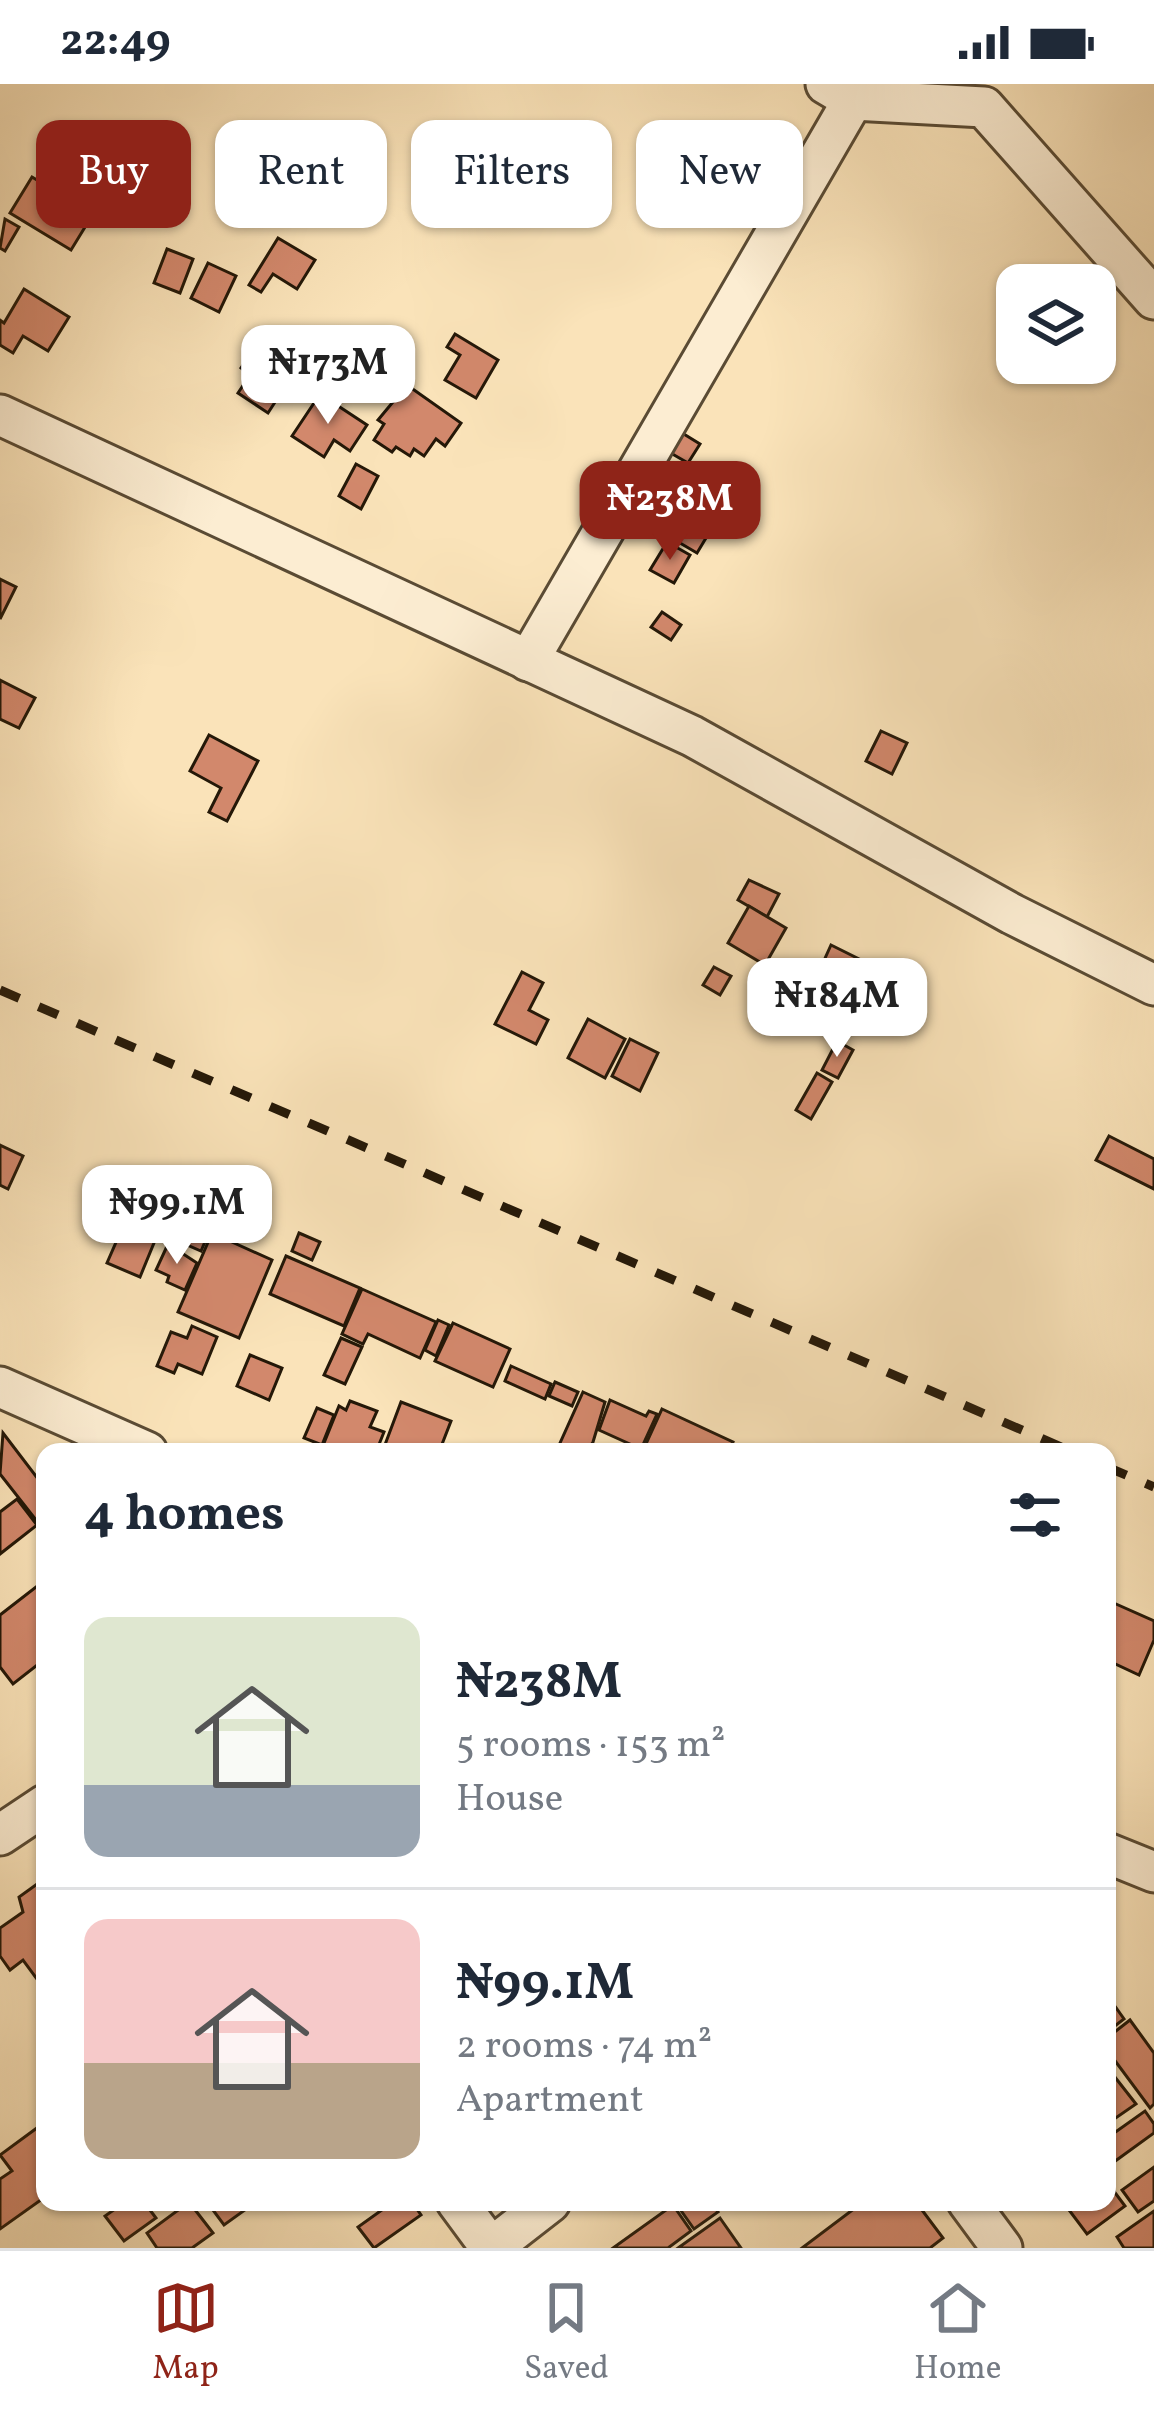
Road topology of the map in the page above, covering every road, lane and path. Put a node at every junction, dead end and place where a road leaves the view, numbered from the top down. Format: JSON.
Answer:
{"nodes":[{"id":1,"x":839,"y":92,"type":"edge"},
{"id":2,"x":975,"y":96,"type":"edge"},
{"id":3,"x":1154,"y":299,"type":"edge"},
{"id":4,"x":0,"y":415,"type":"edge"},
{"id":5,"x":528,"y":661,"type":"junction"},
{"id":6,"x":1154,"y":985,"type":"edge"},
{"id":7,"x":0,"y":1387,"type":"edge"},
{"id":8,"x":127,"y":1443,"type":"edge"},
{"id":9,"x":36,"y":1811,"type":"edge"},
{"id":10,"x":0,"y":1835,"type":"edge"},
{"id":11,"x":1116,"y":1857,"type":"edge"},
{"id":12,"x":1154,"y":1872,"type":"edge"},
{"id":13,"x":464,"y":2211,"type":"edge"},
{"id":14,"x":538,"y":2211,"type":"edge"},
{"id":15,"x":975,"y":2211,"type":"edge"},
{"id":16,"x":1002,"y":2248,"type":"edge"}],
"edges":[{"from":1,"to":2,"type":"street"},
{"from":1,"to":5,"type":"street"},
{"from":2,"to":3,"type":"street"},
{"from":4,"to":5,"type":"street"},
{"from":5,"to":6,"type":"street"},
{"from":7,"to":8,"type":"street"},
{"from":9,"to":10,"type":"street"},
{"from":11,"to":12,"type":"street"},
{"from":13,"to":14,"type":"street"},
{"from":15,"to":16,"type":"street"}]}
